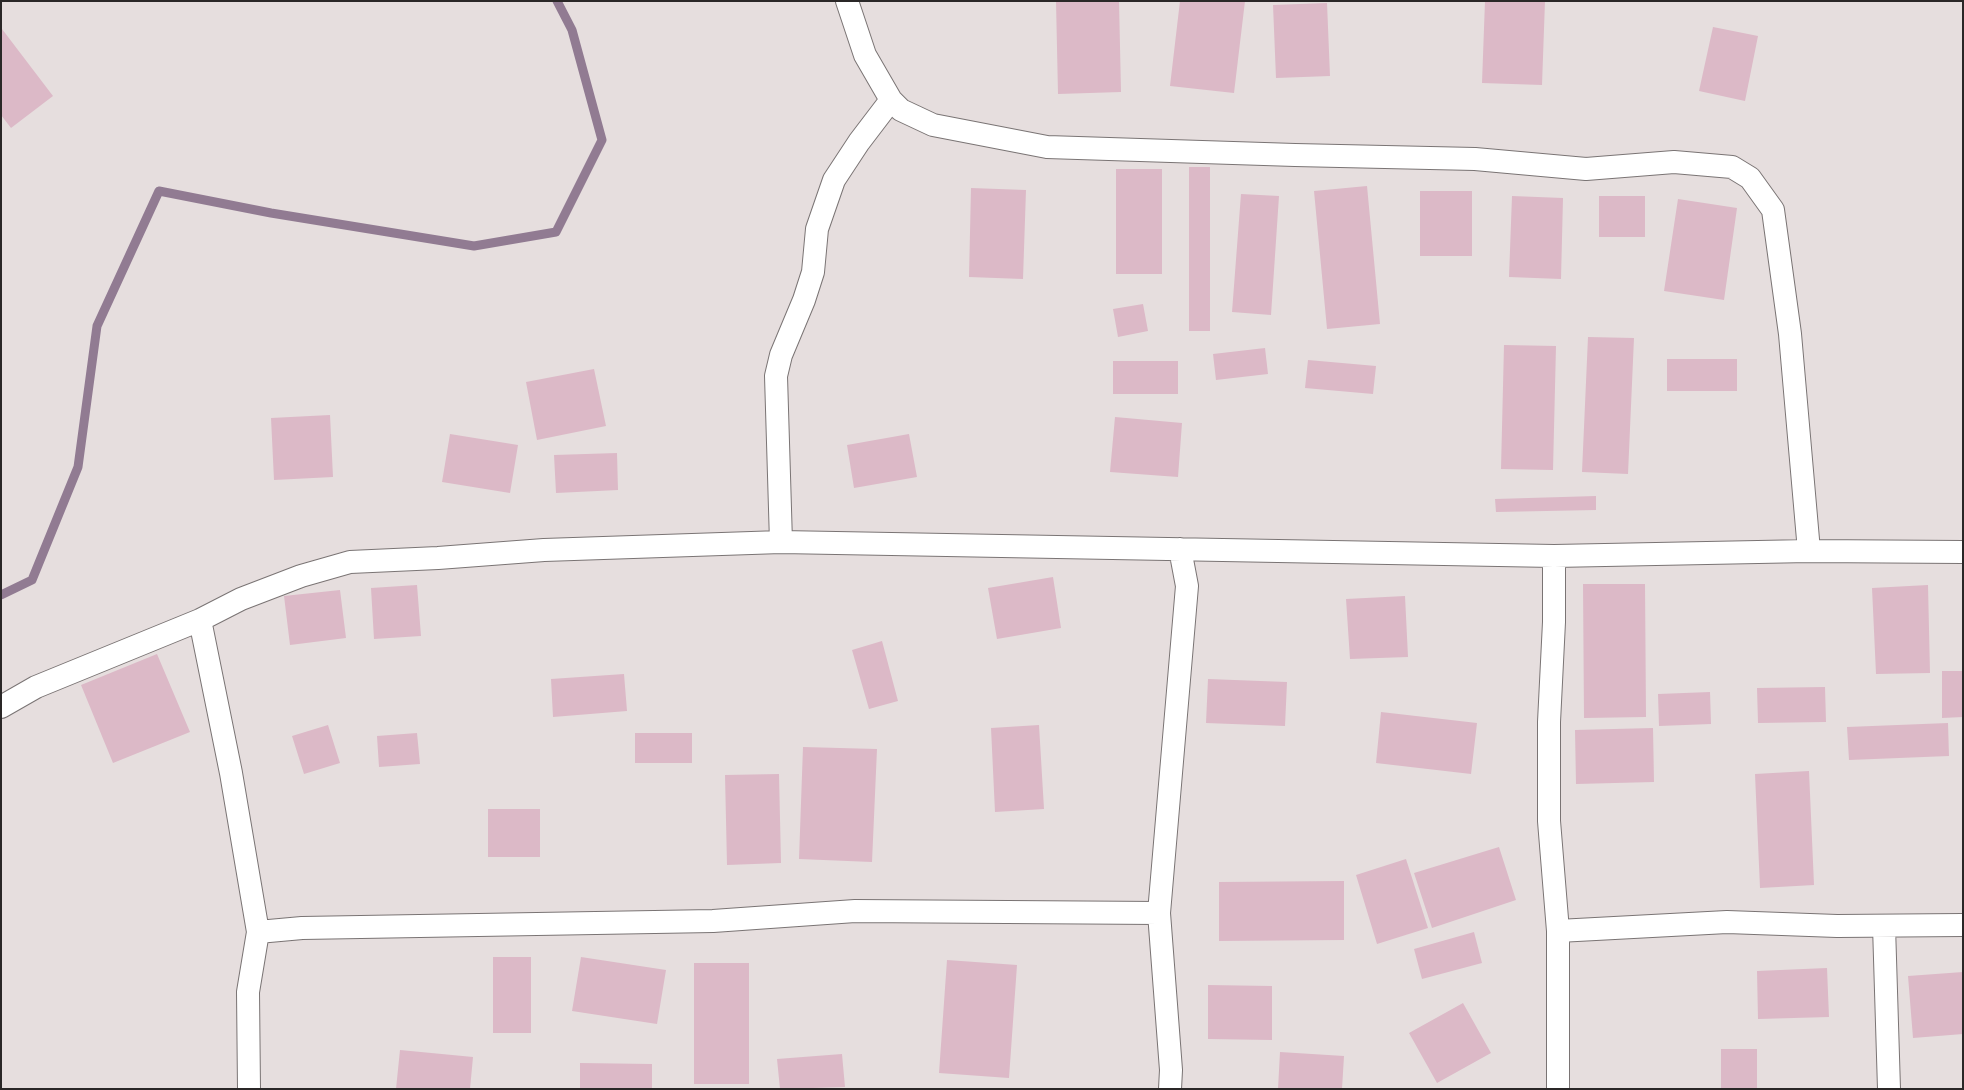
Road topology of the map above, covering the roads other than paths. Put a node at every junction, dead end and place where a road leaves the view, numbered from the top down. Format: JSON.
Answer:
{"nodes":[{"id":1,"x":847,"y":1,"type":"edge"},
{"id":2,"x":891,"y":100,"type":"junction"},
{"id":3,"x":782,"y":542,"type":"junction"},
{"id":4,"x":1180,"y":549,"type":"junction"},
{"id":5,"x":1809,"y":551,"type":"junction"},
{"id":6,"x":1963,"y":552,"type":"edge"},
{"id":7,"x":1554,"y":556,"type":"junction"},
{"id":8,"x":200,"y":620,"type":"junction"},
{"id":9,"x":1,"y":707,"type":"edge"},
{"id":10,"x":1159,"y":913,"type":"junction"},
{"id":11,"x":1963,"y":925,"type":"edge"},
{"id":12,"x":1884,"y":926,"type":"junction"},
{"id":13,"x":258,"y":932,"type":"junction"},
{"id":14,"x":1558,"y":932,"type":"junction"},
{"id":15,"x":249,"y":1089,"type":"edge"},
{"id":16,"x":1170,"y":1089,"type":"edge"},
{"id":17,"x":1558,"y":1089,"type":"edge"},
{"id":18,"x":1889,"y":1089,"type":"edge"}],
"edges":[{"from":1,"to":2,"type":"street"},
{"from":2,"to":3,"type":"street"},
{"from":2,"to":5,"type":"street"},
{"from":3,"to":4,"type":"street"},
{"from":3,"to":8,"type":"street"},
{"from":4,"to":7,"type":"street"},
{"from":4,"to":10,"type":"street"},
{"from":5,"to":6,"type":"street"},
{"from":5,"to":7,"type":"street"},
{"from":7,"to":14,"type":"street"},
{"from":8,"to":9,"type":"street"},
{"from":8,"to":13,"type":"street"},
{"from":10,"to":13,"type":"street"},
{"from":10,"to":16,"type":"street"},
{"from":11,"to":12,"type":"street"},
{"from":12,"to":14,"type":"street"},
{"from":12,"to":18,"type":"street"},
{"from":13,"to":15,"type":"street"},
{"from":14,"to":17,"type":"street"}]}
